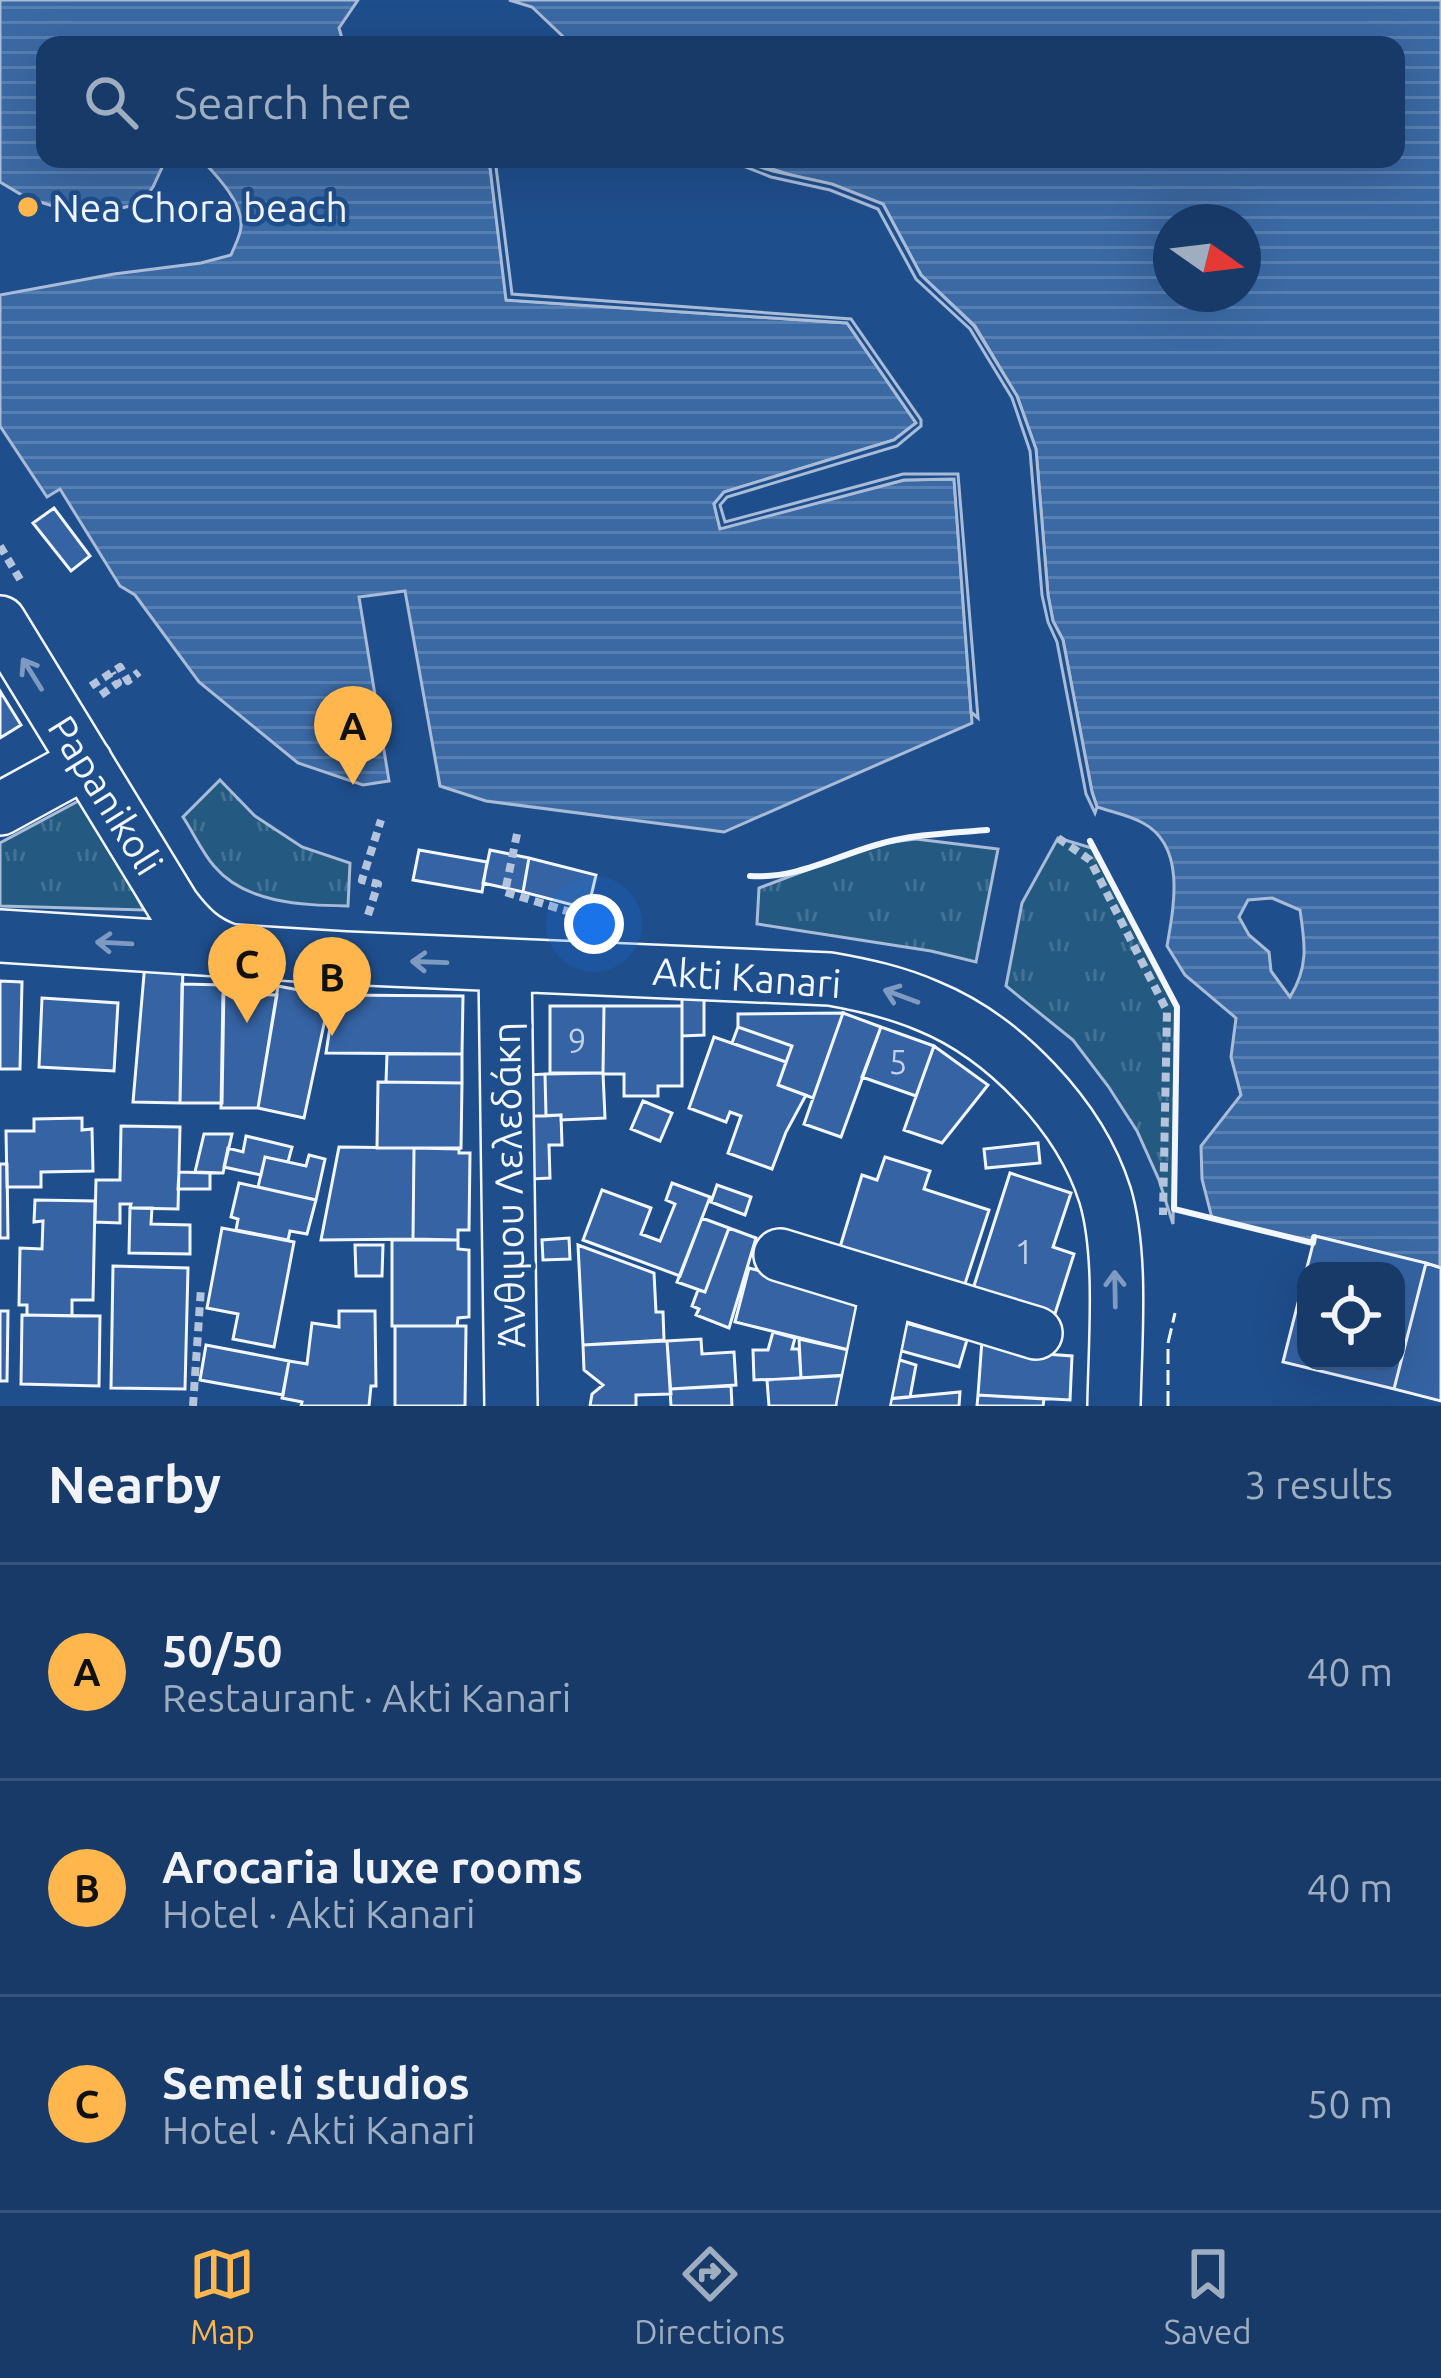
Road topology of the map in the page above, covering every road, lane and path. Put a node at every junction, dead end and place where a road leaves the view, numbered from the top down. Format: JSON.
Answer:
{"nodes":[{"id":1,"x":0,"y":622,"type":"edge"},
{"id":2,"x":111,"y":673,"type":"junction"},
{"id":3,"x":140,"y":673,"type":"dead end"},
{"id":4,"x":94,"y":683,"type":"dead end"},
{"id":5,"x":103,"y":694,"type":"dead end"},
{"id":6,"x":86,"y":762,"type":"junction"},
{"id":7,"x":0,"y":809,"type":"edge"},
{"id":8,"x":381,"y":820,"type":"dead end"},
{"id":9,"x":517,"y":834,"type":"dead end"},
{"id":10,"x":1058,"y":838,"type":"dead end"},
{"id":11,"x":368,"y":914,"type":"dead end"},
{"id":12,"x":580,"y":915,"type":"dead end"},
{"id":13,"x":0,"y":936,"type":"edge"},
{"id":14,"x":228,"y":950,"type":"junction"},
{"id":15,"x":505,"y":965,"type":"junction"},
{"id":16,"x":1162,"y":1237,"type":"dead end"},
{"id":17,"x":780,"y":1255,"type":"dead end"},
{"id":18,"x":201,"y":1288,"type":"dead end"},
{"id":19,"x":887,"y":1288,"type":"junction"},
{"id":20,"x":1036,"y":1334,"type":"dead end"},
{"id":21,"x":194,"y":1406,"type":"edge"},
{"id":22,"x":512,"y":1406,"type":"edge"},
{"id":23,"x":863,"y":1406,"type":"edge"},
{"id":24,"x":1114,"y":1406,"type":"edge"}],
"edges":[{"from":6,"to":1,"type":"street","name":"Papanikoli","one_way":true},
{"from":2,"to":3,"type":"path"},
{"from":2,"to":4,"type":"path"},
{"from":2,"to":5,"type":"path"},
{"from":6,"to":7,"type":"street"},
{"from":6,"to":14,"type":"street","name":"Papanikoli"},
{"from":8,"to":11,"type":"path"},
{"from":9,"to":12,"type":"path"},
{"from":10,"to":16,"type":"path"},
{"from":14,"to":13,"type":"street","name":"Akti Kanari","one_way":true},
{"from":15,"to":14,"type":"street","name":"Akti Kanari","one_way":true},
{"from":15,"to":22,"type":"street","name":"Άνθιμου Λελεδάκη"},
{"from":24,"to":15,"type":"street","name":"Akti Kanari","one_way":true},
{"from":17,"to":19,"type":"street"},
{"from":18,"to":21,"type":"path"},
{"from":19,"to":20,"type":"street"},
{"from":19,"to":23,"type":"street"}]}
